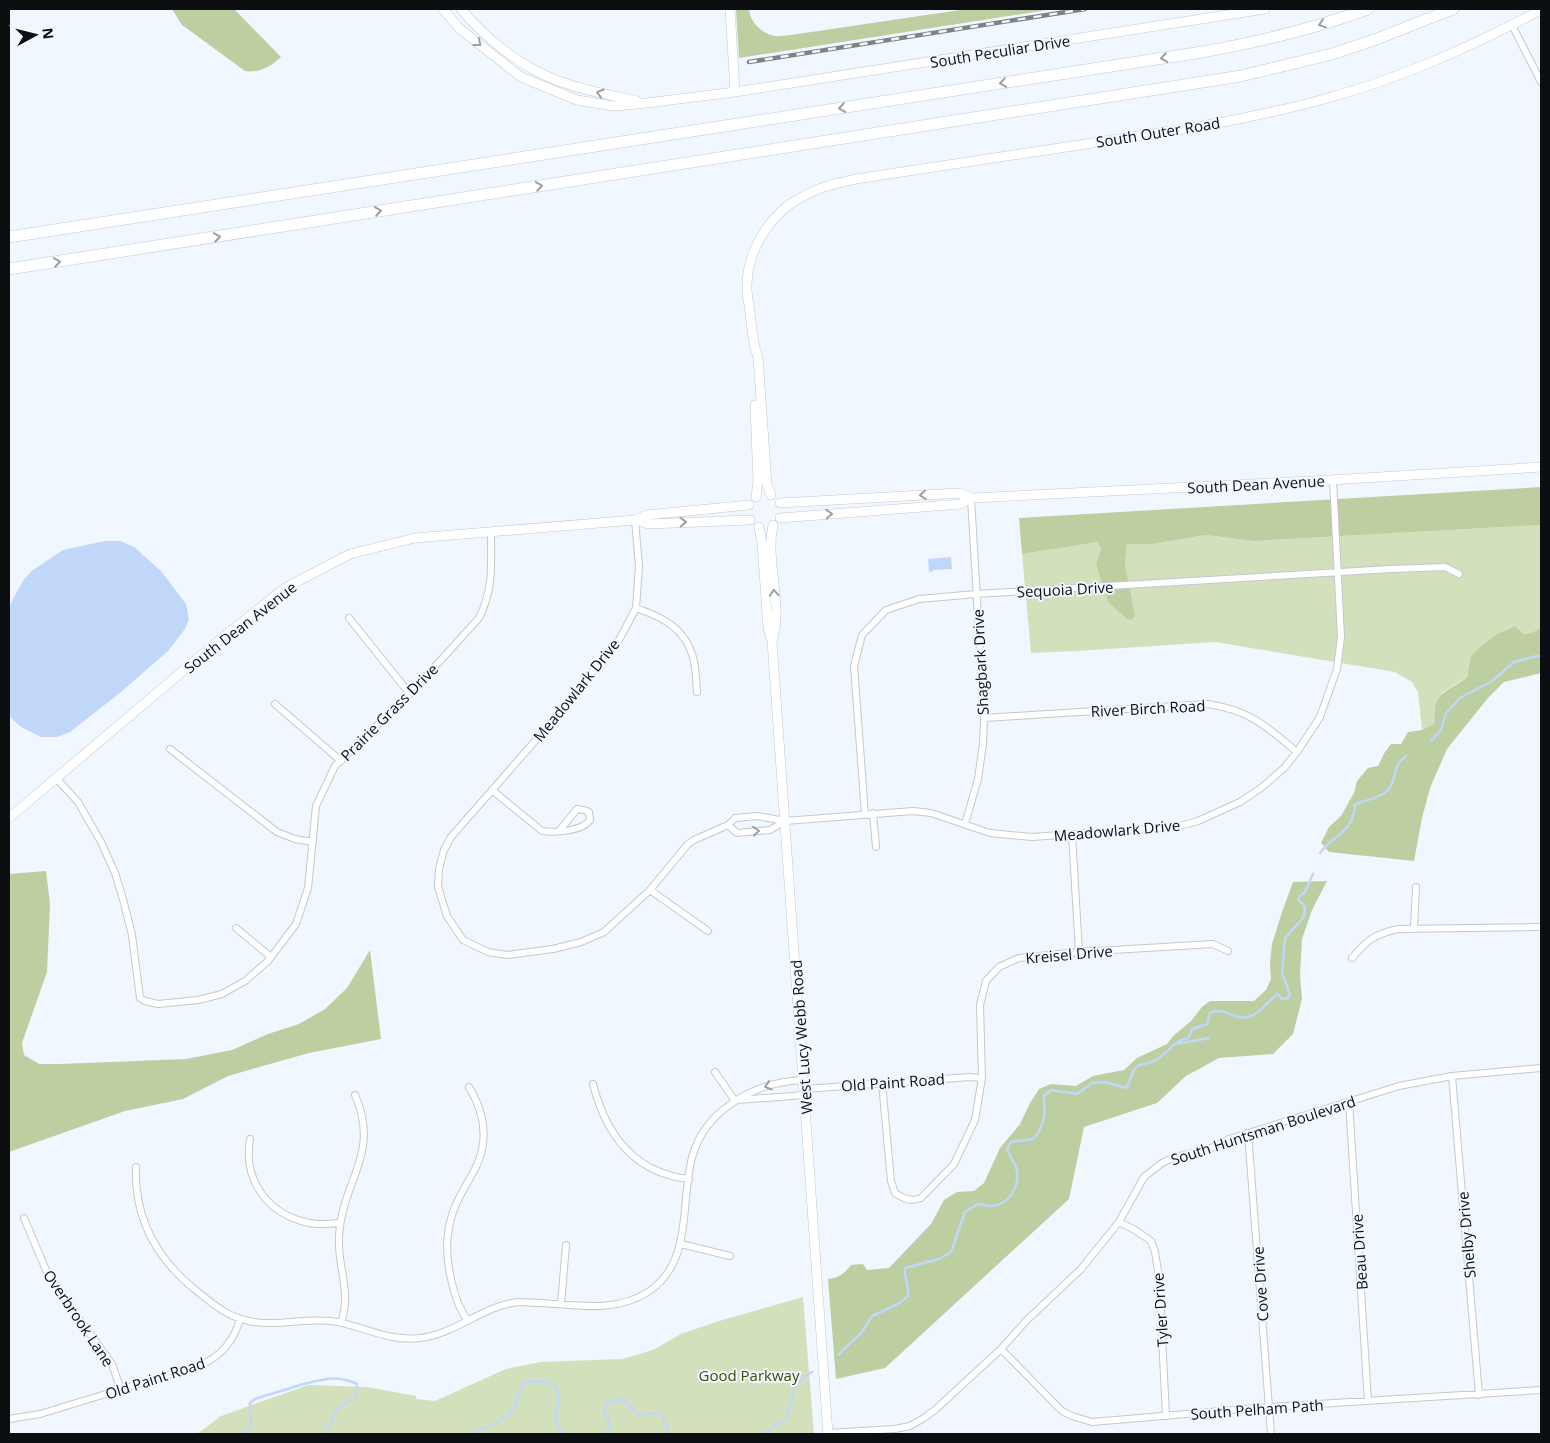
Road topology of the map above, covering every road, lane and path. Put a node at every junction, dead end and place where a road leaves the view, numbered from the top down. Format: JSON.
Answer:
{"nodes":[{"id":1,"x":443,"y":9,"type":"edge"},
{"id":2,"x":461,"y":9,"type":"edge"},
{"id":3,"x":730,"y":9,"type":"edge"},
{"id":4,"x":1265,"y":9,"type":"edge"},
{"id":5,"x":1368,"y":9,"type":"edge"},
{"id":6,"x":1452,"y":9,"type":"edge"},
{"id":7,"x":1541,"y":10,"type":"edge"},
{"id":8,"x":1512,"y":25,"type":"junction"},
{"id":9,"x":1541,"y":82,"type":"edge"},
{"id":10,"x":735,"y":92,"type":"junction"},
{"id":11,"x":647,"y":104,"type":"junction"},
{"id":12,"x":9,"y":237,"type":"edge"},
{"id":13,"x":9,"y":269,"type":"edge"},
{"id":14,"x":754,"y":347,"type":"junction"},
{"id":15,"x":1541,"y":467,"type":"edge"},
{"id":16,"x":1333,"y":480,"type":"junction"},
{"id":17,"x":771,"y":495,"type":"junction"},
{"id":18,"x":756,"y":497,"type":"junction"},
{"id":19,"x":970,"y":498,"type":"junction"},
{"id":20,"x":780,"y":503,"type":"junction"},
{"id":21,"x":749,"y":505,"type":"junction"},
{"id":22,"x":780,"y":518,"type":"junction"},
{"id":23,"x":635,"y":520,"type":"junction"},
{"id":24,"x":750,"y":520,"type":"junction"},
{"id":25,"x":773,"y":525,"type":"junction"},
{"id":26,"x":759,"y":527,"type":"junction"},
{"id":27,"x":491,"y":531,"type":"junction"},
{"id":28,"x":1339,"y":572,"type":"junction"},
{"id":29,"x":1458,"y":574,"type":"dead end"},
{"id":30,"x":976,"y":594,"type":"junction"},
{"id":31,"x":636,"y":608,"type":"junction"},
{"id":32,"x":349,"y":618,"type":"dead end"},
{"id":33,"x":772,"y":641,"type":"junction"},
{"id":34,"x":697,"y":692,"type":"dead end"},
{"id":35,"x":410,"y":694,"type":"junction"},
{"id":36,"x":274,"y":704,"type":"dead end"},
{"id":37,"x":984,"y":718,"type":"junction"},
{"id":38,"x":170,"y":750,"type":"dead end"},
{"id":39,"x":1297,"y":752,"type":"junction"},
{"id":40,"x":341,"y":761,"type":"junction"},
{"id":41,"x":56,"y":778,"type":"junction"},
{"id":42,"x":492,"y":790,"type":"junction"},
{"id":43,"x":873,"y":813,"type":"junction"},
{"id":44,"x":865,"y":814,"type":"junction"},
{"id":45,"x":9,"y":818,"type":"edge"},
{"id":46,"x":785,"y":821,"type":"junction"},
{"id":47,"x":965,"y":824,"type":"junction"},
{"id":48,"x":728,"y":825,"type":"junction"},
{"id":49,"x":560,"y":830,"type":"junction"},
{"id":50,"x":1072,"y":835,"type":"junction"},
{"id":51,"x":313,"y":842,"type":"junction"},
{"id":52,"x":876,"y":847,"type":"dead end"},
{"id":53,"x":1416,"y":887,"type":"dead end"},
{"id":54,"x":650,"y":890,"type":"junction"},
{"id":55,"x":1541,"y":927,"type":"edge"},
{"id":56,"x":236,"y":928,"type":"dead end"},
{"id":57,"x":1414,"y":928,"type":"junction"},
{"id":58,"x":708,"y":931,"type":"dead end"},
{"id":59,"x":1228,"y":951,"type":"dead end"},
{"id":60,"x":1079,"y":952,"type":"junction"},
{"id":61,"x":271,"y":957,"type":"junction"},
{"id":62,"x":1352,"y":958,"type":"dead end"},
{"id":63,"x":1541,"y":1068,"type":"edge"},
{"id":64,"x":715,"y":1072,"type":"dead end"},
{"id":65,"x":1452,"y":1076,"type":"junction"},
{"id":66,"x":982,"y":1078,"type":"junction"},
{"id":67,"x":882,"y":1083,"type":"junction"},
{"id":68,"x":593,"y":1084,"type":"dead end"},
{"id":69,"x":469,"y":1087,"type":"dead end"},
{"id":70,"x":805,"y":1088,"type":"junction"},
{"id":71,"x":355,"y":1095,"type":"dead end"},
{"id":72,"x":736,"y":1101,"type":"junction"},
{"id":73,"x":1349,"y":1102,"type":"junction"},
{"id":74,"x":1248,"y":1133,"type":"junction"},
{"id":75,"x":250,"y":1139,"type":"dead end"},
{"id":76,"x":136,"y":1167,"type":"dead end"},
{"id":77,"x":689,"y":1179,"type":"junction"},
{"id":78,"x":24,"y":1218,"type":"dead end"},
{"id":79,"x":1119,"y":1222,"type":"junction"},
{"id":80,"x":340,"y":1224,"type":"junction"},
{"id":81,"x":681,"y":1244,"type":"junction"},
{"id":82,"x":566,"y":1245,"type":"dead end"},
{"id":83,"x":730,"y":1256,"type":"dead end"},
{"id":84,"x":561,"y":1304,"type":"junction"},
{"id":85,"x":240,"y":1319,"type":"junction"},
{"id":86,"x":468,"y":1321,"type":"junction"},
{"id":87,"x":342,"y":1323,"type":"junction"},
{"id":88,"x":1001,"y":1349,"type":"junction"},
{"id":89,"x":122,"y":1390,"type":"junction"},
{"id":90,"x":1541,"y":1390,"type":"edge"},
{"id":91,"x":1479,"y":1395,"type":"junction"},
{"id":92,"x":1368,"y":1401,"type":"junction"},
{"id":93,"x":1269,"y":1407,"type":"junction"},
{"id":94,"x":1166,"y":1416,"type":"junction"},
{"id":95,"x":9,"y":1419,"type":"edge"},
{"id":96,"x":828,"y":1434,"type":"edge"},
{"id":97,"x":1271,"y":1434,"type":"edge"}],
"edges":[{"from":1,"to":11,"type":"street","name":"South Peculiar Drive","one_way":true},
{"from":11,"to":2,"type":"street","one_way":true},
{"from":3,"to":10,"type":"street"},
{"from":4,"to":10,"type":"street","name":"South Peculiar Drive"},
{"from":5,"to":12,"type":"highway","one_way":true},
{"from":13,"to":6,"type":"highway","one_way":true},
{"from":7,"to":8,"type":"street","name":"South Outer Road"},
{"from":8,"to":9,"type":"street"},
{"from":8,"to":14,"type":"street","name":"South Outer Road"},
{"from":10,"to":11,"type":"street","name":"South Peculiar Drive"},
{"from":14,"to":17,"type":"street"},
{"from":14,"to":18,"type":"street"},
{"from":15,"to":16,"type":"street","name":"South Dean Avenue"},
{"from":16,"to":19,"type":"street","name":"South Dean Avenue"},
{"from":16,"to":28,"type":"street","name":"Meadowlark Drive"},
{"from":17,"to":18,"type":"street"},
{"from":17,"to":20,"type":"street"},
{"from":18,"to":21,"type":"street"},
{"from":19,"to":20,"type":"street","name":"South Dean Avenue","one_way":true},
{"from":22,"to":19,"type":"street","name":"South Dean Avenue","one_way":true},
{"from":19,"to":30,"type":"street","name":"Shagbark Drive"},
{"from":20,"to":22,"type":"street"},
{"from":21,"to":23,"type":"street","name":"South Dean Avenue"},
{"from":21,"to":24,"type":"street"},
{"from":22,"to":25,"type":"street"},
{"from":23,"to":24,"type":"street","name":"South Dean Avenue","one_way":true},
{"from":23,"to":27,"type":"street","name":"South Dean Avenue"},
{"from":23,"to":31,"type":"street","name":"Meadowlark Drive"},
{"from":24,"to":26,"type":"street"},
{"from":25,"to":26,"type":"street"},
{"from":33,"to":25,"type":"street","name":"West Lucy Webb Road","one_way":true},
{"from":26,"to":33,"type":"street","name":"West Lucy Webb Road"},
{"from":27,"to":35,"type":"street","name":"Prairie Grass Drive"},
{"from":27,"to":41,"type":"street","name":"South Dean Avenue"},
{"from":28,"to":29,"type":"street","name":"Sequoia Drive"},
{"from":28,"to":30,"type":"street","name":"Sequoia Drive"},
{"from":28,"to":39,"type":"street","name":"Meadowlark Drive"},
{"from":30,"to":37,"type":"street","name":"Shagbark Drive"},
{"from":30,"to":44,"type":"street","name":"Sequoia Drive"},
{"from":31,"to":34,"type":"street"},
{"from":31,"to":42,"type":"street","name":"Meadowlark Drive"},
{"from":32,"to":35,"type":"street"},
{"from":33,"to":46,"type":"street","name":"West Lucy Webb Road"},
{"from":35,"to":40,"type":"street","name":"Prairie Grass Drive"},
{"from":36,"to":40,"type":"street"},
{"from":37,"to":39,"type":"street","name":"River Birch Road"},
{"from":37,"to":47,"type":"street","name":"Shagbark Drive"},
{"from":38,"to":51,"type":"street"},
{"from":39,"to":50,"type":"street","name":"Meadowlark Drive"},
{"from":40,"to":51,"type":"street","name":"Prairie Grass Drive"},
{"from":41,"to":45,"type":"street","name":"South Dean Avenue"},
{"from":41,"to":61,"type":"street","name":"Prairie Grass Drive"},
{"from":42,"to":49,"type":"street"},
{"from":42,"to":54,"type":"street","name":"Meadowlark Drive"},
{"from":43,"to":44,"type":"street","name":"Meadowlark Drive"},
{"from":43,"to":47,"type":"street","name":"Meadowlark Drive"},
{"from":43,"to":52,"type":"street"},
{"from":44,"to":46,"type":"street","name":"Meadowlark Drive"},
{"from":46,"to":48,"type":"street","name":"Meadowlark Drive"},
{"from":48,"to":46,"type":"street","one_way":true},
{"from":46,"to":70,"type":"street","name":"West Lucy Webb Road"},
{"from":47,"to":50,"type":"street","name":"Meadowlark Drive"},
{"from":48,"to":54,"type":"street","name":"Meadowlark Drive"},
{"from":49,"to":49,"type":"street"},
{"from":50,"to":60,"type":"street"},
{"from":51,"to":61,"type":"street","name":"Prairie Grass Drive"},
{"from":53,"to":57,"type":"street"},
{"from":54,"to":58,"type":"street"},
{"from":55,"to":57,"type":"street"},
{"from":56,"to":61,"type":"street"},
{"from":57,"to":62,"type":"street"},
{"from":59,"to":60,"type":"street","name":"Kreisel Drive"},
{"from":60,"to":66,"type":"street","name":"Kreisel Drive"},
{"from":63,"to":65,"type":"street","name":"South Huntsman Boulevard"},
{"from":64,"to":72,"type":"street"},
{"from":65,"to":73,"type":"street","name":"South Huntsman Boulevard"},
{"from":65,"to":91,"type":"street","name":"Shelby Drive"},
{"from":66,"to":67,"type":"street","name":"Old Paint Road"},
{"from":66,"to":67,"type":"street","name":"Kreisel Drive"},
{"from":67,"to":70,"type":"street","name":"Old Paint Road"},
{"from":68,"to":77,"type":"street"},
{"from":69,"to":86,"type":"street"},
{"from":70,"to":72,"type":"street","name":"Old Paint Road"},
{"from":70,"to":72,"type":"street","name":"Old Paint Road","one_way":true},
{"from":70,"to":96,"type":"street","name":"West Lucy Webb Road"},
{"from":71,"to":80,"type":"street"},
{"from":72,"to":77,"type":"street","name":"Old Paint Road"},
{"from":73,"to":74,"type":"street","name":"South Huntsman Boulevard"},
{"from":73,"to":92,"type":"street","name":"Beau Drive"},
{"from":74,"to":79,"type":"street","name":"South Huntsman Boulevard"},
{"from":74,"to":93,"type":"street","name":"Cove Drive"},
{"from":75,"to":80,"type":"street"},
{"from":76,"to":85,"type":"street"},
{"from":77,"to":81,"type":"street","name":"Old Paint Road"},
{"from":78,"to":89,"type":"street","name":"Overbrook Lane"},
{"from":79,"to":88,"type":"street","name":"South Huntsman Boulevard"},
{"from":79,"to":94,"type":"street","name":"Tyler Drive"},
{"from":80,"to":87,"type":"street"},
{"from":81,"to":83,"type":"street"},
{"from":81,"to":84,"type":"street","name":"Old Paint Road"},
{"from":82,"to":84,"type":"street"},
{"from":84,"to":86,"type":"street","name":"Old Paint Road"},
{"from":85,"to":87,"type":"street","name":"Old Paint Road"},
{"from":85,"to":89,"type":"street","name":"Old Paint Road"},
{"from":86,"to":87,"type":"street","name":"Old Paint Road"},
{"from":88,"to":94,"type":"street","name":"South Pelham Path"},
{"from":88,"to":96,"type":"street","name":"South Huntsman Boulevard"},
{"from":89,"to":95,"type":"street","name":"Old Paint Road"},
{"from":90,"to":91,"type":"street","name":"South Pelham Path"},
{"from":91,"to":92,"type":"street","name":"South Pelham Path"},
{"from":92,"to":93,"type":"street","name":"South Pelham Path"},
{"from":93,"to":94,"type":"street","name":"South Pelham Path"},
{"from":93,"to":97,"type":"street","name":"Cove Drive"}]}
